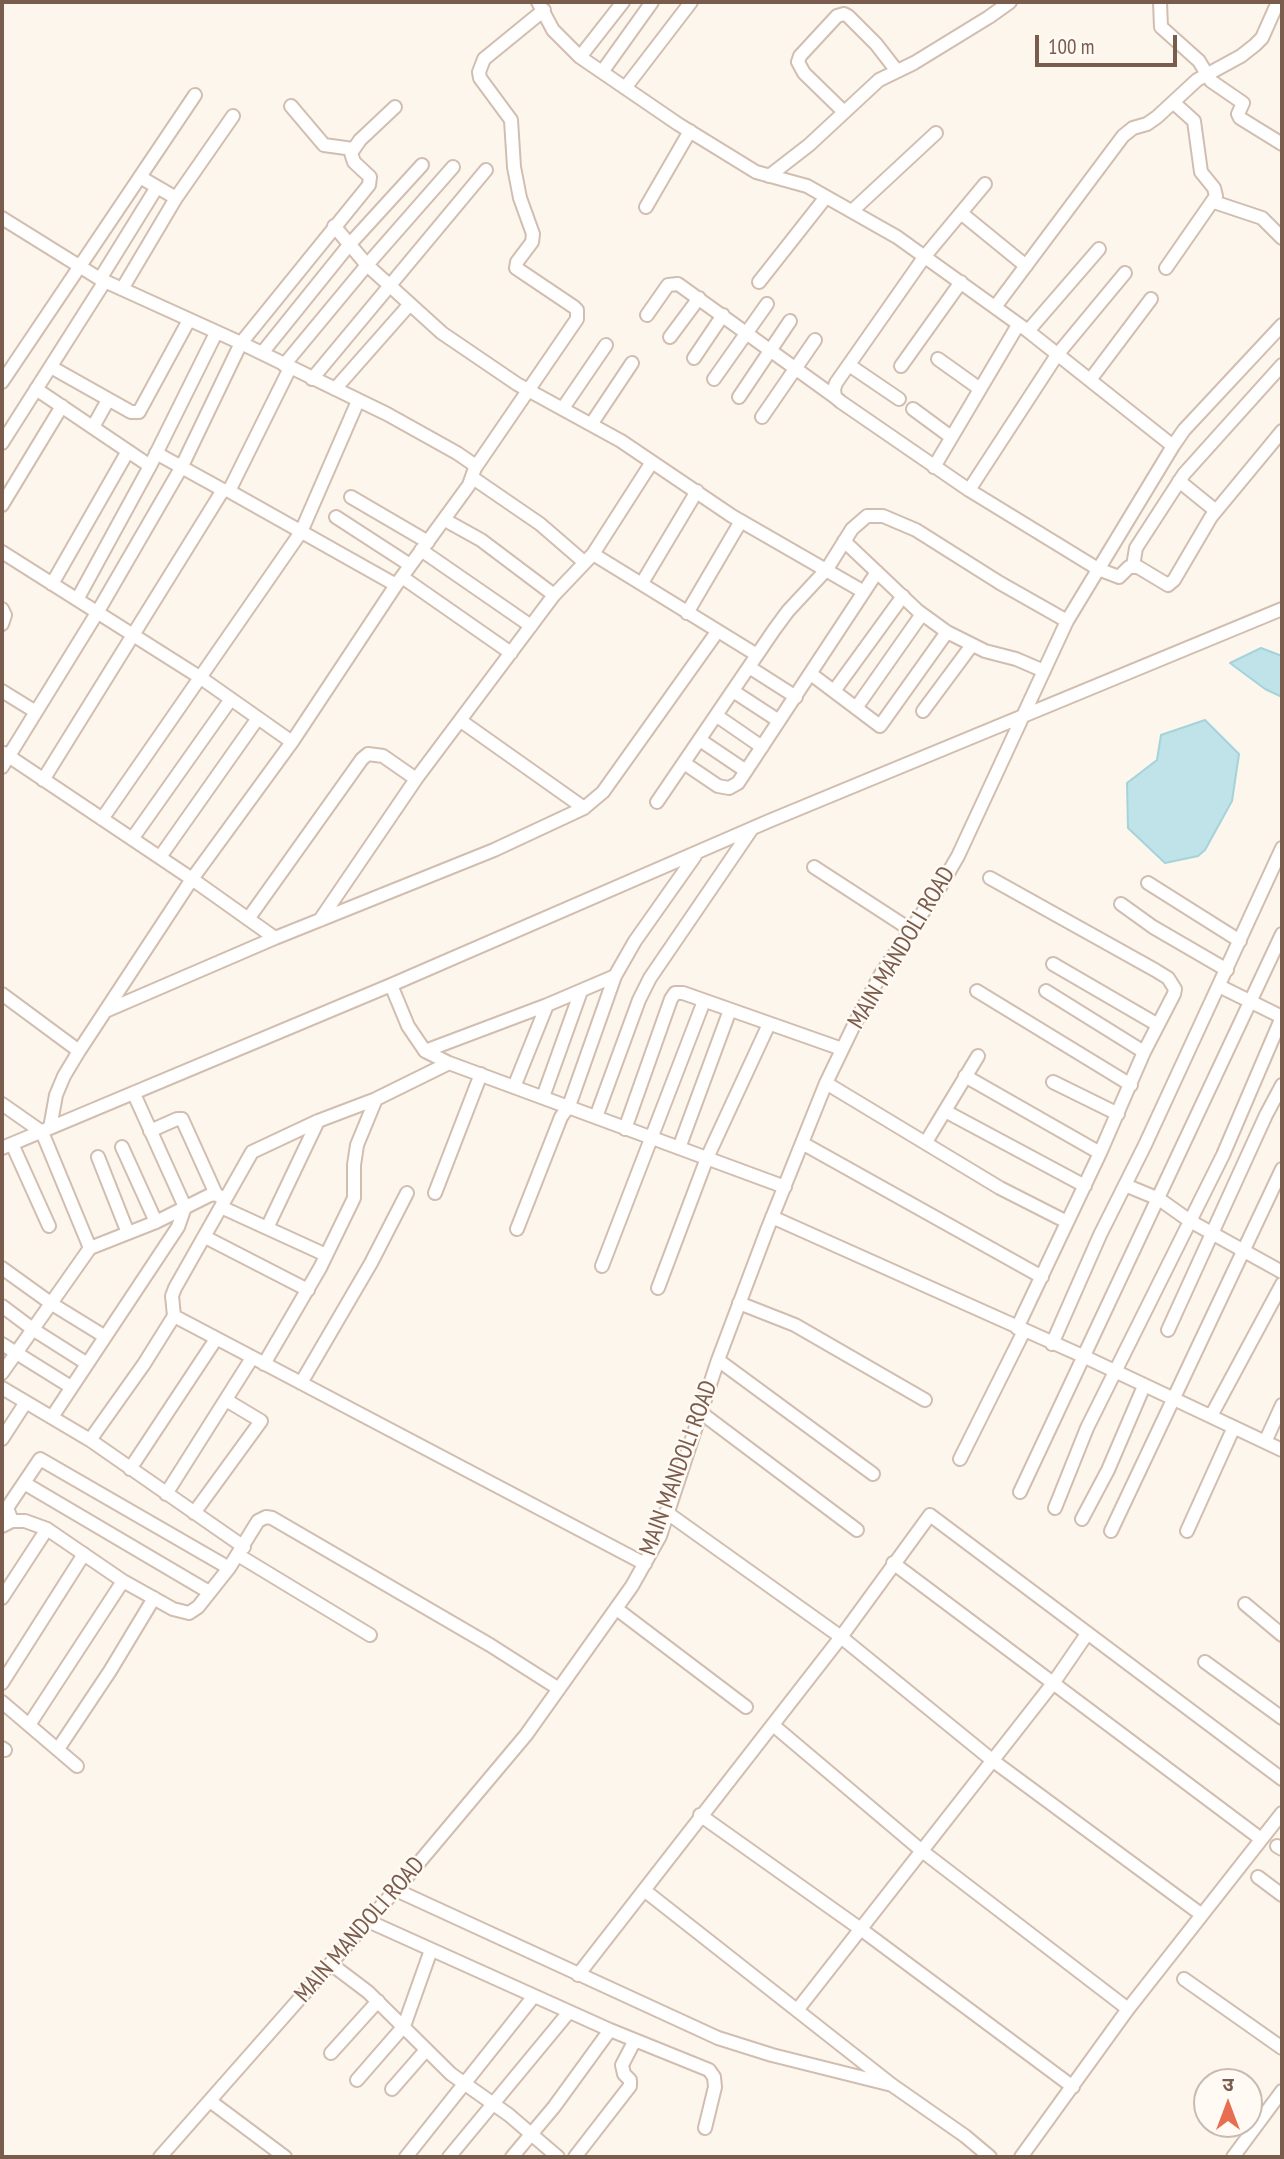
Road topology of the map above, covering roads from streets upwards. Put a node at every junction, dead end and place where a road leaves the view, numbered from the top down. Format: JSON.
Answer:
{"nodes":[{"id":1,"x":624,"y":2,"type":"edge"},
{"id":2,"x":652,"y":2,"type":"edge"},
{"id":3,"x":691,"y":2,"type":"edge"},
{"id":4,"x":1010,"y":2,"type":"edge"},
{"id":5,"x":1160,"y":2,"type":"edge"},
{"id":6,"x":1278,"y":2,"type":"edge"},
{"id":7,"x":541,"y":6,"type":"edge"},
{"id":8,"x":580,"y":57,"type":"junction"},
{"id":9,"x":897,"y":71,"type":"junction"},
{"id":10,"x":602,"y":72,"type":"junction"},
{"id":11,"x":1207,"y":75,"type":"junction"},
{"id":12,"x":625,"y":88,"type":"junction"},
{"id":13,"x":195,"y":95,"type":"dead end"},
{"id":14,"x":1174,"y":103,"type":"junction"},
{"id":15,"x":291,"y":106,"type":"dead end"},
{"id":16,"x":395,"y":107,"type":"dead end"},
{"id":17,"x":844,"y":112,"type":"junction"},
{"id":18,"x":233,"y":116,"type":"dead end"},
{"id":19,"x":690,"y":131,"type":"junction"},
{"id":20,"x":936,"y":132,"type":"dead end"},
{"id":21,"x":1282,"y":144,"type":"edge"},
{"id":22,"x":353,"y":149,"type":"junction"},
{"id":23,"x":422,"y":165,"type":"dead end"},
{"id":24,"x":453,"y":167,"type":"dead end"},
{"id":25,"x":486,"y":170,"type":"dead end"},
{"id":26,"x":769,"y":176,"type":"junction"},
{"id":27,"x":140,"y":177,"type":"junction"},
{"id":28,"x":985,"y":184,"type":"dead end"},
{"id":29,"x":157,"y":187,"type":"junction"},
{"id":30,"x":826,"y":197,"type":"junction"},
{"id":31,"x":176,"y":198,"type":"junction"},
{"id":32,"x":1214,"y":202,"type":"junction"},
{"id":33,"x":646,"y":207,"type":"dead end"},
{"id":34,"x":852,"y":211,"type":"junction"},
{"id":35,"x":961,"y":213,"type":"junction"},
{"id":36,"x":2,"y":218,"type":"edge"},
{"id":37,"x":334,"y":226,"type":"junction"},
{"id":38,"x":1282,"y":237,"type":"edge"},
{"id":39,"x":349,"y":245,"type":"junction"},
{"id":40,"x":1099,"y":249,"type":"dead end"},
{"id":41,"x":925,"y":256,"type":"junction"},
{"id":42,"x":367,"y":265,"type":"junction"},
{"id":43,"x":79,"y":266,"type":"junction"},
{"id":44,"x":1026,"y":266,"type":"junction"},
{"id":45,"x":1166,"y":268,"type":"dead end"},
{"id":46,"x":1125,"y":273,"type":"dead end"},
{"id":47,"x":103,"y":280,"type":"junction"},
{"id":48,"x":759,"y":282,"type":"dead end"},
{"id":49,"x":961,"y":282,"type":"junction"},
{"id":50,"x":391,"y":286,"type":"junction"},
{"id":51,"x":122,"y":289,"type":"junction"},
{"id":52,"x":699,"y":298,"type":"junction"},
{"id":53,"x":1152,"y":299,"type":"dead end"},
{"id":54,"x":410,"y":304,"type":"junction"},
{"id":55,"x":767,"y":304,"type":"dead end"},
{"id":56,"x":995,"y":307,"type":"junction"},
{"id":57,"x":647,"y":315,"type":"dead end"},
{"id":58,"x":723,"y":315,"type":"junction"},
{"id":59,"x":188,"y":320,"type":"junction"},
{"id":60,"x":790,"y":321,"type":"dead end"},
{"id":61,"x":1282,"y":325,"type":"edge"},
{"id":62,"x":1023,"y":328,"type":"junction"},
{"id":63,"x":746,"y":332,"type":"junction"},
{"id":64,"x":216,"y":333,"type":"junction"},
{"id":65,"x":670,"y":337,"type":"dead end"},
{"id":66,"x":815,"y":340,"type":"dead end"},
{"id":67,"x":241,"y":343,"type":"junction"},
{"id":68,"x":606,"y":345,"type":"dead end"},
{"id":69,"x":770,"y":349,"type":"junction"},
{"id":70,"x":261,"y":353,"type":"junction"},
{"id":71,"x":1057,"y":355,"type":"junction"},
{"id":72,"x":694,"y":358,"type":"dead end"},
{"id":73,"x":938,"y":359,"type":"dead end"},
{"id":74,"x":632,"y":363,"type":"dead end"},
{"id":75,"x":849,"y":365,"type":"junction"},
{"id":76,"x":1282,"y":365,"type":"edge"},
{"id":77,"x":901,"y":366,"type":"dead end"},
{"id":78,"x":51,"y":367,"type":"junction"},
{"id":79,"x":287,"y":367,"type":"junction"},
{"id":80,"x":796,"y":368,"type":"junction"},
{"id":81,"x":312,"y":379,"type":"junction"},
{"id":82,"x":714,"y":379,"type":"dead end"},
{"id":83,"x":1090,"y":380,"type":"junction"},
{"id":84,"x":2,"y":382,"type":"edge"},
{"id":85,"x":36,"y":389,"type":"junction"},
{"id":86,"x":980,"y":389,"type":"junction"},
{"id":87,"x":335,"y":390,"type":"junction"},
{"id":88,"x":529,"y":390,"type":"junction"},
{"id":89,"x":739,"y":397,"type":"dead end"},
{"id":90,"x":835,"y":397,"type":"junction"},
{"id":91,"x":900,"y":399,"type":"dead end"},
{"id":92,"x":108,"y":400,"type":"junction"},
{"id":93,"x":358,"y":401,"type":"junction"},
{"id":94,"x":62,"y":406,"type":"junction"},
{"id":95,"x":563,"y":408,"type":"junction"},
{"id":96,"x":913,"y":409,"type":"dead end"},
{"id":97,"x":762,"y":417,"type":"dead end"},
{"id":98,"x":592,"y":423,"type":"junction"},
{"id":99,"x":93,"y":427,"type":"junction"},
{"id":100,"x":1282,"y":431,"type":"edge"},
{"id":101,"x":951,"y":437,"type":"junction"},
{"id":102,"x":2,"y":443,"type":"edge"},
{"id":103,"x":1173,"y":446,"type":"junction"},
{"id":104,"x":128,"y":450,"type":"junction"},
{"id":105,"x":156,"y":453,"type":"junction"},
{"id":106,"x":652,"y":462,"type":"junction"},
{"id":107,"x":150,"y":466,"type":"junction"},
{"id":108,"x":934,"y":467,"type":"junction"},
{"id":109,"x":181,"y":468,"type":"junction"},
{"id":110,"x":474,"y":473,"type":"junction"},
{"id":111,"x":1180,"y":481,"type":"junction"},
{"id":112,"x":969,"y":490,"type":"junction"},
{"id":113,"x":226,"y":491,"type":"junction"},
{"id":114,"x":696,"y":491,"type":"junction"},
{"id":115,"x":351,"y":497,"type":"dead end"},
{"id":116,"x":2,"y":505,"type":"edge"},
{"id":117,"x":1216,"y":511,"type":"junction"},
{"id":118,"x":336,"y":517,"type":"dead end"},
{"id":119,"x":445,"y":520,"type":"junction"},
{"id":120,"x":741,"y":520,"type":"junction"},
{"id":121,"x":301,"y":532,"type":"junction"},
{"id":122,"x":844,"y":541,"type":"junction"},
{"id":123,"x":424,"y":546,"type":"junction"},
{"id":124,"x":2,"y":552,"type":"edge"},
{"id":125,"x":588,"y":558,"type":"junction"},
{"id":126,"x":410,"y":565,"type":"junction"},
{"id":127,"x":1133,"y":566,"type":"junction"},
{"id":128,"x":827,"y":569,"type":"junction"},
{"id":129,"x":1098,"y":569,"type":"junction"},
{"id":130,"x":877,"y":572,"type":"junction"},
{"id":131,"x":399,"y":581,"type":"junction"},
{"id":132,"x":642,"y":583,"type":"junction"},
{"id":133,"x":52,"y":584,"type":"junction"},
{"id":134,"x":864,"y":592,"type":"junction"},
{"id":135,"x":554,"y":595,"type":"junction"},
{"id":136,"x":903,"y":596,"type":"junction"},
{"id":137,"x":78,"y":598,"type":"junction"},
{"id":138,"x":2,"y":610,"type":"edge"},
{"id":139,"x":1282,"y":610,"type":"edge"},
{"id":140,"x":97,"y":612,"type":"junction"},
{"id":141,"x":687,"y":613,"type":"junction"},
{"id":142,"x":922,"y":614,"type":"junction"},
{"id":143,"x":1068,"y":621,"type":"junction"},
{"id":144,"x":2,"y":624,"type":"edge"},
{"id":145,"x":531,"y":626,"type":"junction"},
{"id":146,"x":717,"y":632,"type":"junction"},
{"id":147,"x":947,"y":632,"type":"junction"},
{"id":148,"x":134,"y":635,"type":"junction"},
{"id":149,"x":972,"y":645,"type":"junction"},
{"id":150,"x":511,"y":653,"type":"junction"},
{"id":151,"x":757,"y":655,"type":"junction"},
{"id":152,"x":749,"y":667,"type":"junction"},
{"id":153,"x":1044,"y":671,"type":"junction"},
{"id":154,"x":811,"y":674,"type":"junction"},
{"id":155,"x":201,"y":678,"type":"junction"},
{"id":156,"x":2,"y":691,"type":"edge"},
{"id":157,"x":733,"y":691,"type":"junction"},
{"id":158,"x":834,"y":691,"type":"junction"},
{"id":159,"x":796,"y":697,"type":"junction"},
{"id":160,"x":231,"y":699,"type":"junction"},
{"id":161,"x":856,"y":708,"type":"junction"},
{"id":162,"x":923,"y":711,"type":"dead end"},
{"id":163,"x":36,"y":712,"type":"junction"},
{"id":164,"x":717,"y":716,"type":"junction"},
{"id":165,"x":1021,"y":717,"type":"junction"},
{"id":166,"x":258,"y":718,"type":"junction"},
{"id":167,"x":461,"y":721,"type":"junction"},
{"id":168,"x":779,"y":721,"type":"junction"},
{"id":169,"x":700,"y":740,"type":"junction"},
{"id":170,"x":292,"y":742,"type":"junction"},
{"id":171,"x":762,"y":747,"type":"junction"},
{"id":172,"x":4,"y":758,"type":"edge"},
{"id":173,"x":684,"y":763,"type":"junction"},
{"id":174,"x":746,"y":771,"type":"junction"},
{"id":175,"x":416,"y":779,"type":"junction"},
{"id":176,"x":43,"y":780,"type":"junction"},
{"id":177,"x":657,"y":802,"type":"dead end"},
{"id":178,"x":584,"y":808,"type":"junction"},
{"id":179,"x":102,"y":819,"type":"junction"},
{"id":180,"x":751,"y":829,"type":"junction"},
{"id":181,"x":132,"y":839,"type":"junction"},
{"id":182,"x":1282,"y":848,"type":"edge"},
{"id":183,"x":696,"y":854,"type":"junction"},
{"id":184,"x":160,"y":858,"type":"junction"},
{"id":185,"x":814,"y":867,"type":"dead end"},
{"id":186,"x":990,"y":878,"type":"dead end"},
{"id":187,"x":192,"y":879,"type":"junction"},
{"id":188,"x":1148,"y":883,"type":"dead end"},
{"id":189,"x":1121,"y":904,"type":"dead end"},
{"id":190,"x":248,"y":919,"type":"junction"},
{"id":191,"x":320,"y":920,"type":"junction"},
{"id":192,"x":911,"y":930,"type":"junction"},
{"id":193,"x":1282,"y":934,"type":"edge"},
{"id":194,"x":275,"y":938,"type":"junction"},
{"id":195,"x":1240,"y":941,"type":"junction"},
{"id":196,"x":1053,"y":964,"type":"dead end"},
{"id":197,"x":1227,"y":970,"type":"junction"},
{"id":198,"x":615,"y":976,"type":"junction"},
{"id":199,"x":391,"y":985,"type":"junction"},
{"id":200,"x":1219,"y":986,"type":"junction"},
{"id":201,"x":581,"y":991,"type":"junction"},
{"id":202,"x":977,"y":991,"type":"dead end"},
{"id":203,"x":1046,"y":991,"type":"dead end"},
{"id":204,"x":2,"y":994,"type":"edge"},
{"id":205,"x":704,"y":1001,"type":"junction"},
{"id":206,"x":1251,"y":1002,"type":"junction"},
{"id":207,"x":1282,"y":1002,"type":"edge"},
{"id":208,"x":547,"y":1005,"type":"junction"},
{"id":209,"x":108,"y":1010,"type":"junction"},
{"id":210,"x":730,"y":1010,"type":"junction"},
{"id":211,"x":1280,"y":1016,"type":"edge"},
{"id":212,"x":769,"y":1024,"type":"junction"},
{"id":213,"x":1158,"y":1025,"type":"junction"},
{"id":214,"x":842,"y":1049,"type":"junction"},
{"id":215,"x":79,"y":1051,"type":"junction"},
{"id":216,"x":425,"y":1051,"type":"junction"},
{"id":217,"x":1144,"y":1052,"type":"junction"},
{"id":218,"x":978,"y":1056,"type":"dead end"},
{"id":219,"x":449,"y":1063,"type":"junction"},
{"id":220,"x":481,"y":1074,"type":"junction"},
{"id":221,"x":965,"y":1076,"type":"junction"},
{"id":222,"x":1054,"y":1082,"type":"dead end"},
{"id":223,"x":826,"y":1083,"type":"junction"},
{"id":224,"x":1131,"y":1085,"type":"junction"},
{"id":225,"x":1282,"y":1085,"type":"edge"},
{"id":226,"x":514,"y":1087,"type":"junction"},
{"id":227,"x":134,"y":1094,"type":"junction"},
{"id":228,"x":543,"y":1097,"type":"junction"},
{"id":229,"x":376,"y":1099,"type":"junction"},
{"id":230,"x":2,"y":1104,"type":"edge"},
{"id":231,"x":569,"y":1106,"type":"junction"},
{"id":232,"x":945,"y":1111,"type":"junction"},
{"id":233,"x":1118,"y":1114,"type":"junction"},
{"id":234,"x":596,"y":1117,"type":"junction"},
{"id":235,"x":318,"y":1121,"type":"junction"},
{"id":236,"x":625,"y":1129,"type":"junction"},
{"id":237,"x":46,"y":1130,"type":"junction"},
{"id":238,"x":150,"y":1131,"type":"junction"},
{"id":239,"x":649,"y":1138,"type":"junction"},
{"id":240,"x":926,"y":1142,"type":"junction"},
{"id":241,"x":802,"y":1143,"type":"junction"},
{"id":242,"x":7,"y":1146,"type":"edge"},
{"id":243,"x":122,"y":1147,"type":"dead end"},
{"id":244,"x":679,"y":1148,"type":"junction"},
{"id":245,"x":1100,"y":1153,"type":"junction"},
{"id":246,"x":98,"y":1157,"type":"dead end"},
{"id":247,"x":707,"y":1158,"type":"junction"},
{"id":248,"x":1282,"y":1169,"type":"edge"},
{"id":249,"x":1125,"y":1185,"type":"junction"},
{"id":250,"x":1085,"y":1186,"type":"junction"},
{"id":251,"x":785,"y":1187,"type":"junction"},
{"id":252,"x":435,"y":1193,"type":"dead end"},
{"id":253,"x":407,"y":1194,"type":"dead end"},
{"id":254,"x":1159,"y":1199,"type":"junction"},
{"id":255,"x":221,"y":1201,"type":"junction"},
{"id":256,"x":185,"y":1207,"type":"junction"},
{"id":257,"x":772,"y":1217,"type":"junction"},
{"id":258,"x":1190,"y":1221,"type":"junction"},
{"id":259,"x":156,"y":1222,"type":"junction"},
{"id":260,"x":1067,"y":1222,"type":"junction"},
{"id":261,"x":49,"y":1226,"type":"dead end"},
{"id":262,"x":267,"y":1228,"type":"junction"},
{"id":263,"x":517,"y":1228,"type":"dead end"},
{"id":264,"x":128,"y":1233,"type":"junction"},
{"id":265,"x":1214,"y":1233,"type":"junction"},
{"id":266,"x":205,"y":1237,"type":"junction"},
{"id":267,"x":90,"y":1248,"type":"junction"},
{"id":268,"x":1244,"y":1251,"type":"junction"},
{"id":269,"x":326,"y":1255,"type":"junction"},
{"id":270,"x":602,"y":1266,"type":"dead end"},
{"id":271,"x":2,"y":1268,"type":"edge"},
{"id":272,"x":1282,"y":1272,"type":"edge"},
{"id":273,"x":1042,"y":1277,"type":"junction"},
{"id":274,"x":1282,"y":1284,"type":"edge"},
{"id":275,"x":658,"y":1288,"type":"dead end"},
{"id":276,"x":308,"y":1290,"type":"junction"},
{"id":277,"x":739,"y":1303,"type":"junction"},
{"id":278,"x":52,"y":1304,"type":"junction"},
{"id":279,"x":2,"y":1306,"type":"edge"},
{"id":280,"x":174,"y":1316,"type":"junction"},
{"id":281,"x":1168,"y":1329,"type":"dead end"},
{"id":282,"x":1020,"y":1330,"type":"junction"},
{"id":283,"x":34,"y":1331,"type":"junction"},
{"id":284,"x":104,"y":1336,"type":"junction"},
{"id":285,"x":216,"y":1339,"type":"junction"},
{"id":286,"x":2,"y":1344,"type":"edge"},
{"id":287,"x":1052,"y":1344,"type":"junction"},
{"id":288,"x":16,"y":1353,"type":"junction"},
{"id":289,"x":1085,"y":1357,"type":"junction"},
{"id":290,"x":718,"y":1360,"type":"junction"},
{"id":291,"x":258,"y":1361,"type":"junction"},
{"id":292,"x":86,"y":1363,"type":"junction"},
{"id":293,"x":2,"y":1373,"type":"edge"},
{"id":294,"x":1115,"y":1373,"type":"junction"},
{"id":295,"x":301,"y":1383,"type":"junction"},
{"id":296,"x":1144,"y":1386,"type":"junction"},
{"id":297,"x":71,"y":1387,"type":"junction"},
{"id":298,"x":2,"y":1388,"type":"edge"},
{"id":299,"x":1175,"y":1399,"type":"junction"},
{"id":300,"x":226,"y":1400,"type":"junction"},
{"id":301,"x":925,"y":1400,"type":"dead end"},
{"id":302,"x":26,"y":1402,"type":"junction"},
{"id":303,"x":1282,"y":1405,"type":"edge"},
{"id":304,"x":700,"y":1412,"type":"junction"},
{"id":305,"x":1211,"y":1416,"type":"junction"},
{"id":306,"x":52,"y":1417,"type":"junction"},
{"id":307,"x":1234,"y":1427,"type":"junction"},
{"id":308,"x":2,"y":1439,"type":"edge"},
{"id":309,"x":90,"y":1440,"type":"junction"},
{"id":310,"x":1265,"y":1442,"type":"junction"},
{"id":311,"x":1282,"y":1450,"type":"edge"},
{"id":312,"x":960,"y":1459,"type":"dead end"},
{"id":313,"x":130,"y":1469,"type":"junction"},
{"id":314,"x":873,"y":1474,"type":"dead end"},
{"id":315,"x":24,"y":1483,"type":"junction"},
{"id":316,"x":1020,"y":1492,"type":"dead end"},
{"id":317,"x":166,"y":1494,"type":"junction"},
{"id":318,"x":1055,"y":1508,"type":"dead end"},
{"id":319,"x":666,"y":1512,"type":"junction"},
{"id":320,"x":194,"y":1513,"type":"junction"},
{"id":321,"x":1082,"y":1519,"type":"dead end"},
{"id":322,"x":7,"y":1524,"type":"edge"},
{"id":323,"x":47,"y":1529,"type":"junction"},
{"id":324,"x":857,"y":1530,"type":"dead end"},
{"id":325,"x":1111,"y":1531,"type":"dead end"},
{"id":326,"x":1187,"y":1531,"type":"dead end"},
{"id":327,"x":241,"y":1551,"type":"junction"},
{"id":328,"x":84,"y":1555,"type":"junction"},
{"id":329,"x":893,"y":1563,"type":"junction"},
{"id":330,"x":645,"y":1564,"type":"junction"},
{"id":331,"x":229,"y":1568,"type":"junction"},
{"id":332,"x":123,"y":1581,"type":"junction"},
{"id":333,"x":209,"y":1592,"type":"junction"},
{"id":334,"x":2,"y":1598,"type":"edge"},
{"id":335,"x":154,"y":1598,"type":"junction"},
{"id":336,"x":1245,"y":1604,"type":"dead end"},
{"id":337,"x":618,"y":1610,"type":"junction"},
{"id":338,"x":1087,"y":1634,"type":"junction"},
{"id":339,"x":370,"y":1635,"type":"dead end"},
{"id":340,"x":1282,"y":1635,"type":"edge"},
{"id":341,"x":841,"y":1637,"type":"junction"},
{"id":342,"x":1205,"y":1662,"type":"dead end"},
{"id":343,"x":1054,"y":1682,"type":"junction"},
{"id":344,"x":2,"y":1683,"type":"edge"},
{"id":345,"x":559,"y":1689,"type":"junction"},
{"id":346,"x":2,"y":1702,"type":"edge"},
{"id":347,"x":746,"y":1707,"type":"dead end"},
{"id":348,"x":1282,"y":1718,"type":"edge"},
{"id":349,"x":29,"y":1725,"type":"junction"},
{"id":350,"x":774,"y":1725,"type":"junction"},
{"id":351,"x":58,"y":1749,"type":"junction"},
{"id":352,"x":992,"y":1760,"type":"junction"},
{"id":353,"x":77,"y":1766,"type":"dead end"},
{"id":354,"x":1282,"y":1779,"type":"edge"},
{"id":355,"x":1282,"y":1813,"type":"edge"},
{"id":356,"x":700,"y":1815,"type":"junction"},
{"id":357,"x":1261,"y":1839,"type":"junction"},
{"id":358,"x":922,"y":1851,"type":"junction"},
{"id":359,"x":1258,"y":1877,"type":"dead end"},
{"id":360,"x":644,"y":1889,"type":"junction"},
{"id":361,"x":396,"y":1890,"type":"junction"},
{"id":362,"x":1282,"y":1895,"type":"edge"},
{"id":363,"x":1202,"y":1915,"type":"junction"},
{"id":364,"x":368,"y":1921,"type":"junction"},
{"id":365,"x":862,"y":1930,"type":"junction"},
{"id":366,"x":431,"y":1950,"type":"junction"},
{"id":367,"x":331,"y":1964,"type":"junction"},
{"id":368,"x":578,"y":1975,"type":"junction"},
{"id":369,"x":1184,"y":1979,"type":"dead end"},
{"id":370,"x":534,"y":1996,"type":"junction"},
{"id":371,"x":378,"y":2001,"type":"junction"},
{"id":372,"x":798,"y":2009,"type":"junction"},
{"id":373,"x":1128,"y":2009,"type":"junction"},
{"id":374,"x":569,"y":2012,"type":"junction"},
{"id":375,"x":404,"y":2026,"type":"junction"},
{"id":376,"x":610,"y":2030,"type":"junction"},
{"id":377,"x":635,"y":2040,"type":"junction"},
{"id":378,"x":1282,"y":2048,"type":"edge"},
{"id":379,"x":426,"y":2050,"type":"junction"},
{"id":380,"x":331,"y":2053,"type":"dead end"},
{"id":381,"x":357,"y":2080,"type":"dead end"},
{"id":382,"x":466,"y":2084,"type":"junction"},
{"id":383,"x":892,"y":2085,"type":"junction"},
{"id":384,"x":1073,"y":2087,"type":"junction"},
{"id":385,"x":392,"y":2089,"type":"dead end"},
{"id":386,"x":1282,"y":2091,"type":"edge"},
{"id":387,"x":210,"y":2101,"type":"junction"},
{"id":388,"x":494,"y":2104,"type":"junction"},
{"id":389,"x":705,"y":2128,"type":"dead end"},
{"id":390,"x":532,"y":2134,"type":"junction"},
{"id":391,"x":160,"y":2157,"type":"edge"},
{"id":392,"x":285,"y":2157,"type":"edge"},
{"id":393,"x":406,"y":2157,"type":"edge"},
{"id":394,"x":449,"y":2157,"type":"edge"},
{"id":395,"x":512,"y":2157,"type":"edge"},
{"id":396,"x":558,"y":2157,"type":"edge"},
{"id":397,"x":575,"y":2157,"type":"edge"},
{"id":398,"x":990,"y":2157,"type":"edge"},
{"id":399,"x":1021,"y":2157,"type":"edge"},
{"id":400,"x":1233,"y":2157,"type":"edge"}],
"edges":[{"from":1,"to":8,"type":"street"},
{"from":2,"to":10,"type":"street"},
{"from":3,"to":12,"type":"street"},
{"from":4,"to":9,"type":"street"},
{"from":5,"to":11,"type":"street"},
{"from":6,"to":11,"type":"street"},
{"from":7,"to":8,"type":"street"},
{"from":7,"to":88,"type":"street"},
{"from":8,"to":10,"type":"street"},
{"from":9,"to":17,"type":"street"},
{"from":9,"to":17,"type":"street"},
{"from":10,"to":12,"type":"street"},
{"from":11,"to":14,"type":"street"},
{"from":11,"to":21,"type":"street"},
{"from":12,"to":19,"type":"street"},
{"from":13,"to":27,"type":"street"},
{"from":14,"to":32,"type":"street"},
{"from":14,"to":44,"type":"street"},
{"from":15,"to":22,"type":"street"},
{"from":16,"to":22,"type":"street"},
{"from":17,"to":26,"type":"street"},
{"from":18,"to":31,"type":"street"},
{"from":19,"to":26,"type":"street"},
{"from":19,"to":33,"type":"street"},
{"from":20,"to":34,"type":"street"},
{"from":22,"to":37,"type":"street"},
{"from":23,"to":39,"type":"street"},
{"from":24,"to":42,"type":"street"},
{"from":25,"to":50,"type":"street"},
{"from":26,"to":30,"type":"street"},
{"from":27,"to":29,"type":"street"},
{"from":27,"to":43,"type":"street"},
{"from":28,"to":35,"type":"street"},
{"from":29,"to":31,"type":"street"},
{"from":29,"to":47,"type":"street"},
{"from":30,"to":34,"type":"street"},
{"from":30,"to":48,"type":"street"},
{"from":31,"to":51,"type":"street"},
{"from":32,"to":38,"type":"street"},
{"from":32,"to":45,"type":"street"},
{"from":34,"to":41,"type":"street"},
{"from":35,"to":41,"type":"street"},
{"from":35,"to":44,"type":"street"},
{"from":36,"to":43,"type":"street"},
{"from":37,"to":39,"type":"street"},
{"from":37,"to":67,"type":"street"},
{"from":39,"to":42,"type":"street"},
{"from":39,"to":70,"type":"street"},
{"from":40,"to":62,"type":"street"},
{"from":41,"to":49,"type":"street"},
{"from":41,"to":75,"type":"street"},
{"from":42,"to":50,"type":"street"},
{"from":42,"to":79,"type":"street"},
{"from":43,"to":47,"type":"street"},
{"from":43,"to":84,"type":"street"},
{"from":44,"to":56,"type":"street"},
{"from":46,"to":71,"type":"street"},
{"from":47,"to":51,"type":"street"},
{"from":47,"to":78,"type":"street"},
{"from":49,"to":56,"type":"street"},
{"from":49,"to":77,"type":"street"},
{"from":50,"to":54,"type":"street"},
{"from":50,"to":81,"type":"street"},
{"from":51,"to":59,"type":"street"},
{"from":52,"to":57,"type":"street"},
{"from":52,"to":58,"type":"street"},
{"from":52,"to":65,"type":"street"},
{"from":53,"to":83,"type":"street"},
{"from":54,"to":87,"type":"street"},
{"from":54,"to":88,"type":"street"},
{"from":55,"to":63,"type":"street"},
{"from":56,"to":62,"type":"street"},
{"from":58,"to":63,"type":"street"},
{"from":58,"to":72,"type":"street"},
{"from":59,"to":64,"type":"street"},
{"from":59,"to":92,"type":"street"},
{"from":60,"to":69,"type":"street"},
{"from":61,"to":103,"type":"street","name":"MAIN MANDOLI ROAD"},
{"from":62,"to":71,"type":"street"},
{"from":62,"to":86,"type":"street"},
{"from":63,"to":69,"type":"street"},
{"from":63,"to":82,"type":"street"},
{"from":64,"to":67,"type":"street"},
{"from":64,"to":105,"type":"street"},
{"from":66,"to":80,"type":"street"},
{"from":67,"to":70,"type":"street"},
{"from":67,"to":109,"type":"street"},
{"from":68,"to":95,"type":"street"},
{"from":69,"to":80,"type":"street"},
{"from":69,"to":89,"type":"street"},
{"from":70,"to":79,"type":"street"},
{"from":71,"to":83,"type":"street"},
{"from":71,"to":112,"type":"street"},
{"from":73,"to":86,"type":"street"},
{"from":74,"to":98,"type":"street"},
{"from":75,"to":90,"type":"street"},
{"from":75,"to":91,"type":"street"},
{"from":76,"to":111,"type":"street"},
{"from":78,"to":85,"type":"street"},
{"from":78,"to":92,"type":"street"},
{"from":79,"to":81,"type":"street"},
{"from":79,"to":113,"type":"street"},
{"from":80,"to":90,"type":"street"},
{"from":80,"to":97,"type":"street"},
{"from":81,"to":87,"type":"street"},
{"from":83,"to":103,"type":"street"},
{"from":85,"to":94,"type":"street"},
{"from":85,"to":102,"type":"street"},
{"from":86,"to":101,"type":"street"},
{"from":87,"to":93,"type":"street"},
{"from":88,"to":95,"type":"street"},
{"from":88,"to":110,"type":"street"},
{"from":90,"to":108,"type":"street"},
{"from":92,"to":99,"type":"street"},
{"from":93,"to":110,"type":"street"},
{"from":93,"to":121,"type":"street"},
{"from":94,"to":99,"type":"street"},
{"from":94,"to":116,"type":"street"},
{"from":95,"to":98,"type":"street"},
{"from":96,"to":101,"type":"street"},
{"from":98,"to":106,"type":"street"},
{"from":99,"to":104,"type":"street"},
{"from":100,"to":117,"type":"street"},
{"from":101,"to":108,"type":"street"},
{"from":103,"to":129,"type":"street","name":"MAIN MANDOLI ROAD"},
{"from":104,"to":107,"type":"street"},
{"from":104,"to":133,"type":"street"},
{"from":105,"to":107,"type":"street"},
{"from":105,"to":109,"type":"street"},
{"from":106,"to":114,"type":"street"},
{"from":106,"to":125,"type":"street"},
{"from":107,"to":137,"type":"street"},
{"from":108,"to":112,"type":"street"},
{"from":109,"to":113,"type":"street"},
{"from":109,"to":140,"type":"street"},
{"from":110,"to":119,"type":"street"},
{"from":110,"to":125,"type":"street"},
{"from":111,"to":117,"type":"street"},
{"from":111,"to":127,"type":"street"},
{"from":112,"to":129,"type":"street"},
{"from":113,"to":121,"type":"street"},
{"from":113,"to":148,"type":"street"},
{"from":114,"to":120,"type":"street"},
{"from":114,"to":132,"type":"street"},
{"from":115,"to":123,"type":"street"},
{"from":117,"to":127,"type":"street"},
{"from":118,"to":126,"type":"street"},
{"from":119,"to":123,"type":"street"},
{"from":119,"to":135,"type":"street"},
{"from":120,"to":128,"type":"street"},
{"from":120,"to":141,"type":"street"},
{"from":121,"to":131,"type":"street"},
{"from":121,"to":155,"type":"street"},
{"from":122,"to":128,"type":"street"},
{"from":122,"to":130,"type":"street"},
{"from":122,"to":143,"type":"street"},
{"from":123,"to":126,"type":"street"},
{"from":123,"to":145,"type":"street"},
{"from":124,"to":133,"type":"street"},
{"from":125,"to":132,"type":"street"},
{"from":125,"to":135,"type":"street"},
{"from":126,"to":131,"type":"street"},
{"from":127,"to":129,"type":"street"},
{"from":128,"to":134,"type":"street"},
{"from":128,"to":151,"type":"street"},
{"from":129,"to":143,"type":"street","name":"MAIN MANDOLI ROAD"},
{"from":130,"to":134,"type":"street"},
{"from":130,"to":136,"type":"street"},
{"from":131,"to":150,"type":"street"},
{"from":131,"to":170,"type":"street"},
{"from":132,"to":141,"type":"street"},
{"from":133,"to":137,"type":"street"},
{"from":134,"to":154,"type":"street"},
{"from":135,"to":145,"type":"street"},
{"from":136,"to":142,"type":"street"},
{"from":136,"to":158,"type":"street"},
{"from":137,"to":140,"type":"street"},
{"from":138,"to":144,"type":"street"},
{"from":139,"to":165,"type":"street"},
{"from":140,"to":148,"type":"street"},
{"from":140,"to":163,"type":"street"},
{"from":141,"to":146,"type":"street"},
{"from":142,"to":147,"type":"street"},
{"from":142,"to":161,"type":"street"},
{"from":143,"to":153,"type":"street","name":"MAIN MANDOLI ROAD"},
{"from":145,"to":150,"type":"street"},
{"from":146,"to":151,"type":"street"},
{"from":146,"to":178,"type":"street"},
{"from":147,"to":149,"type":"street"},
{"from":147,"to":161,"type":"street"},
{"from":148,"to":155,"type":"street"},
{"from":148,"to":176,"type":"street"},
{"from":149,"to":153,"type":"street"},
{"from":149,"to":162,"type":"street"},
{"from":150,"to":167,"type":"street"},
{"from":151,"to":152,"type":"street"},
{"from":152,"to":157,"type":"street"},
{"from":152,"to":159,"type":"street"},
{"from":153,"to":165,"type":"street","name":"MAIN MANDOLI ROAD"},
{"from":154,"to":158,"type":"street"},
{"from":154,"to":159,"type":"street"},
{"from":155,"to":160,"type":"street"},
{"from":155,"to":179,"type":"street"},
{"from":156,"to":163,"type":"street"},
{"from":157,"to":164,"type":"street"},
{"from":157,"to":168,"type":"street"},
{"from":158,"to":161,"type":"street"},
{"from":159,"to":168,"type":"street"},
{"from":160,"to":166,"type":"street"},
{"from":160,"to":181,"type":"street"},
{"from":163,"to":172,"type":"street"},
{"from":164,"to":169,"type":"street"},
{"from":164,"to":171,"type":"street"},
{"from":165,"to":180,"type":"street"},
{"from":165,"to":192,"type":"street","name":"MAIN MANDOLI ROAD"},
{"from":166,"to":170,"type":"street"},
{"from":166,"to":184,"type":"street"},
{"from":167,"to":175,"type":"street"},
{"from":167,"to":178,"type":"street"},
{"from":168,"to":171,"type":"street"},
{"from":169,"to":173,"type":"street"},
{"from":169,"to":174,"type":"street"},
{"from":170,"to":187,"type":"street"},
{"from":171,"to":174,"type":"street"},
{"from":172,"to":176,"type":"street"},
{"from":173,"to":174,"type":"street"},
{"from":173,"to":177,"type":"street"},
{"from":175,"to":190,"type":"street"},
{"from":175,"to":191,"type":"street"},
{"from":176,"to":179,"type":"street"},
{"from":178,"to":191,"type":"street"},
{"from":179,"to":181,"type":"street"},
{"from":180,"to":183,"type":"street"},
{"from":180,"to":234,"type":"street"},
{"from":181,"to":184,"type":"street"},
{"from":182,"to":195,"type":"street"},
{"from":183,"to":198,"type":"street"},
{"from":183,"to":199,"type":"street"},
{"from":184,"to":187,"type":"street"},
{"from":185,"to":192,"type":"street"},
{"from":186,"to":213,"type":"street"},
{"from":187,"to":190,"type":"street"},
{"from":187,"to":209,"type":"street"},
{"from":188,"to":195,"type":"street"},
{"from":189,"to":197,"type":"street"},
{"from":190,"to":194,"type":"street"},
{"from":191,"to":194,"type":"street"},
{"from":192,"to":214,"type":"street","name":"MAIN MANDOLI ROAD"},
{"from":193,"to":206,"type":"street"},
{"from":194,"to":209,"type":"street"},
{"from":195,"to":197,"type":"street"},
{"from":196,"to":213,"type":"street"},
{"from":197,"to":200,"type":"street"},
{"from":198,"to":201,"type":"street"},
{"from":198,"to":231,"type":"street"},
{"from":199,"to":216,"type":"street"},
{"from":199,"to":227,"type":"street"},
{"from":200,"to":206,"type":"street"},
{"from":200,"to":249,"type":"street"},
{"from":201,"to":208,"type":"street"},
{"from":201,"to":228,"type":"street"},
{"from":202,"to":224,"type":"street"},
{"from":203,"to":217,"type":"street"},
{"from":204,"to":215,"type":"street"},
{"from":205,"to":210,"type":"street"},
{"from":205,"to":236,"type":"street"},
{"from":205,"to":239,"type":"street"},
{"from":206,"to":211,"type":"street"},
{"from":206,"to":254,"type":"street"},
{"from":207,"to":211,"type":"street"},
{"from":208,"to":216,"type":"street"},
{"from":208,"to":226,"type":"street"},
{"from":209,"to":215,"type":"street"},
{"from":210,"to":212,"type":"street"},
{"from":210,"to":244,"type":"street"},
{"from":211,"to":258,"type":"street"},
{"from":212,"to":214,"type":"street"},
{"from":212,"to":247,"type":"street"},
{"from":213,"to":217,"type":"street"},
{"from":214,"to":223,"type":"street","name":"MAIN MANDOLI ROAD"},
{"from":215,"to":237,"type":"street"},
{"from":216,"to":219,"type":"street"},
{"from":217,"to":224,"type":"street"},
{"from":218,"to":221,"type":"street"},
{"from":219,"to":220,"type":"street"},
{"from":219,"to":229,"type":"street"},
{"from":220,"to":226,"type":"street"},
{"from":220,"to":252,"type":"street"},
{"from":221,"to":232,"type":"street"},
{"from":221,"to":245,"type":"street"},
{"from":222,"to":233,"type":"street"},
{"from":223,"to":240,"type":"street"},
{"from":223,"to":241,"type":"street","name":"MAIN MANDOLI ROAD"},
{"from":224,"to":233,"type":"street"},
{"from":225,"to":265,"type":"street"},
{"from":226,"to":228,"type":"street"},
{"from":227,"to":237,"type":"street"},
{"from":227,"to":238,"type":"street"},
{"from":228,"to":231,"type":"street"},
{"from":229,"to":235,"type":"street"},
{"from":229,"to":269,"type":"street"},
{"from":230,"to":237,"type":"street"},
{"from":231,"to":234,"type":"street"},
{"from":231,"to":263,"type":"street"},
{"from":232,"to":240,"type":"street"},
{"from":232,"to":250,"type":"street"},
{"from":233,"to":245,"type":"street"},
{"from":234,"to":236,"type":"street"},
{"from":235,"to":255,"type":"street"},
{"from":235,"to":262,"type":"street"},
{"from":236,"to":239,"type":"street"},
{"from":237,"to":242,"type":"street"},
{"from":237,"to":267,"type":"street"},
{"from":238,"to":255,"type":"street"},
{"from":238,"to":256,"type":"street"},
{"from":239,"to":244,"type":"street"},
{"from":239,"to":270,"type":"street"},
{"from":240,"to":260,"type":"street"},
{"from":241,"to":251,"type":"street","name":"MAIN MANDOLI ROAD"},
{"from":241,"to":273,"type":"street"},
{"from":242,"to":261,"type":"street"},
{"from":243,"to":259,"type":"street"},
{"from":244,"to":247,"type":"street"},
{"from":245,"to":250,"type":"street"},
{"from":246,"to":264,"type":"street"},
{"from":247,"to":251,"type":"street"},
{"from":247,"to":275,"type":"street"},
{"from":248,"to":268,"type":"street"},
{"from":249,"to":254,"type":"street"},
{"from":249,"to":287,"type":"street"},
{"from":250,"to":260,"type":"street"},
{"from":251,"to":257,"type":"street","name":"MAIN MANDOLI ROAD"},
{"from":253,"to":295,"type":"street"},
{"from":254,"to":258,"type":"street"},
{"from":254,"to":289,"type":"street"},
{"from":255,"to":256,"type":"street"},
{"from":255,"to":262,"type":"street"},
{"from":255,"to":266,"type":"street"},
{"from":256,"to":259,"type":"street"},
{"from":256,"to":284,"type":"street"},
{"from":257,"to":277,"type":"street","name":"MAIN MANDOLI ROAD"},
{"from":257,"to":282,"type":"street"},
{"from":258,"to":265,"type":"street"},
{"from":258,"to":294,"type":"street"},
{"from":259,"to":264,"type":"street"},
{"from":260,"to":273,"type":"street"},
{"from":262,"to":269,"type":"street"},
{"from":264,"to":267,"type":"street"},
{"from":265,"to":268,"type":"street"},
{"from":265,"to":281,"type":"street"},
{"from":266,"to":276,"type":"street"},
{"from":266,"to":280,"type":"street"},
{"from":267,"to":278,"type":"street"},
{"from":268,"to":272,"type":"street"},
{"from":268,"to":299,"type":"street"},
{"from":269,"to":276,"type":"street"},
{"from":271,"to":278,"type":"street"},
{"from":273,"to":282,"type":"street"},
{"from":274,"to":305,"type":"street"},
{"from":276,"to":291,"type":"street"},
{"from":277,"to":290,"type":"street","name":"MAIN MANDOLI ROAD"},
{"from":277,"to":301,"type":"street"},
{"from":278,"to":283,"type":"street"},
{"from":278,"to":284,"type":"street"},
{"from":279,"to":283,"type":"street"},
{"from":280,"to":285,"type":"street"},
{"from":280,"to":309,"type":"street"},
{"from":282,"to":287,"type":"street"},
{"from":282,"to":312,"type":"street"},
{"from":283,"to":288,"type":"street"},
{"from":283,"to":292,"type":"street"},
{"from":284,"to":292,"type":"street"},
{"from":285,"to":291,"type":"street"},
{"from":285,"to":313,"type":"street"},
{"from":286,"to":288,"type":"street"},
{"from":287,"to":289,"type":"street"},
{"from":288,"to":293,"type":"street"},
{"from":288,"to":297,"type":"street"},
{"from":289,"to":294,"type":"street"},
{"from":289,"to":316,"type":"street"},
{"from":290,"to":304,"type":"street","name":"MAIN MANDOLI ROAD"},
{"from":290,"to":314,"type":"street"},
{"from":291,"to":295,"type":"street"},
{"from":291,"to":300,"type":"street"},
{"from":292,"to":297,"type":"street"},
{"from":294,"to":296,"type":"street"},
{"from":294,"to":318,"type":"street"},
{"from":295,"to":330,"type":"street"},
{"from":296,"to":299,"type":"street"},
{"from":296,"to":321,"type":"street"},
{"from":297,"to":306,"type":"street"},
{"from":298,"to":302,"type":"street"},
{"from":299,"to":305,"type":"street"},
{"from":299,"to":325,"type":"street"},
{"from":300,"to":317,"type":"street"},
{"from":300,"to":320,"type":"street"},
{"from":302,"to":306,"type":"street"},
{"from":302,"to":308,"type":"street"},
{"from":303,"to":310,"type":"street"},
{"from":304,"to":319,"type":"street","name":"MAIN MANDOLI ROAD"},
{"from":304,"to":324,"type":"street"},
{"from":305,"to":307,"type":"street"},
{"from":306,"to":309,"type":"street"},
{"from":307,"to":310,"type":"street"},
{"from":307,"to":326,"type":"street"},
{"from":309,"to":313,"type":"street"},
{"from":310,"to":311,"type":"street"},
{"from":313,"to":317,"type":"street"},
{"from":315,"to":322,"type":"street"},
{"from":315,"to":331,"type":"street"},
{"from":315,"to":333,"type":"street"},
{"from":317,"to":320,"type":"street"},
{"from":319,"to":330,"type":"street","name":"MAIN MANDOLI ROAD"},
{"from":319,"to":341,"type":"street"},
{"from":320,"to":327,"type":"street"},
{"from":322,"to":323,"type":"street"},
{"from":323,"to":328,"type":"street"},
{"from":323,"to":334,"type":"street"},
{"from":327,"to":331,"type":"street"},
{"from":327,"to":339,"type":"street"},
{"from":327,"to":345,"type":"street"},
{"from":328,"to":332,"type":"street"},
{"from":328,"to":344,"type":"street"},
{"from":329,"to":338,"type":"street"},
{"from":329,"to":341,"type":"street"},
{"from":329,"to":343,"type":"street"},
{"from":330,"to":337,"type":"street","name":"MAIN MANDOLI ROAD"},
{"from":331,"to":333,"type":"street"},
{"from":332,"to":335,"type":"street"},
{"from":332,"to":349,"type":"street"},
{"from":333,"to":335,"type":"street"},
{"from":335,"to":351,"type":"street"},
{"from":336,"to":340,"type":"street"},
{"from":337,"to":345,"type":"street","name":"MAIN MANDOLI ROAD"},
{"from":337,"to":347,"type":"street"},
{"from":338,"to":343,"type":"street"},
{"from":338,"to":354,"type":"street"},
{"from":341,"to":350,"type":"street"},
{"from":341,"to":352,"type":"street"},
{"from":342,"to":348,"type":"street"},
{"from":343,"to":352,"type":"street"},
{"from":343,"to":357,"type":"street"},
{"from":345,"to":361,"type":"street","name":"MAIN MANDOLI ROAD"},
{"from":346,"to":349,"type":"street"},
{"from":349,"to":351,"type":"street"},
{"from":350,"to":356,"type":"street"},
{"from":350,"to":358,"type":"street"},
{"from":351,"to":353,"type":"street"},
{"from":352,"to":358,"type":"street"},
{"from":352,"to":363,"type":"street"},
{"from":355,"to":357,"type":"street"},
{"from":356,"to":360,"type":"street"},
{"from":356,"to":365,"type":"street"},
{"from":357,"to":363,"type":"street"},
{"from":358,"to":365,"type":"street"},
{"from":358,"to":373,"type":"street"},
{"from":359,"to":362,"type":"street"},
{"from":360,"to":368,"type":"street"},
{"from":360,"to":372,"type":"street"},
{"from":361,"to":364,"type":"street","name":"MAIN MANDOLI ROAD"},
{"from":361,"to":368,"type":"street"},
{"from":363,"to":373,"type":"street"},
{"from":364,"to":366,"type":"street"},
{"from":364,"to":367,"type":"street","name":"MAIN MANDOLI ROAD"},
{"from":365,"to":372,"type":"street"},
{"from":365,"to":384,"type":"street"},
{"from":366,"to":370,"type":"street"},
{"from":366,"to":375,"type":"street"},
{"from":367,"to":371,"type":"street"},
{"from":367,"to":387,"type":"street","name":"MAIN MANDOLI ROAD"},
{"from":368,"to":383,"type":"street"},
{"from":369,"to":378,"type":"street"},
{"from":370,"to":374,"type":"street"},
{"from":370,"to":382,"type":"street"},
{"from":371,"to":375,"type":"street"},
{"from":371,"to":380,"type":"street"},
{"from":372,"to":383,"type":"street"},
{"from":373,"to":384,"type":"street"},
{"from":374,"to":376,"type":"street"},
{"from":374,"to":388,"type":"street"},
{"from":375,"to":379,"type":"street"},
{"from":375,"to":381,"type":"street"},
{"from":376,"to":377,"type":"street"},
{"from":376,"to":390,"type":"street"},
{"from":377,"to":389,"type":"street"},
{"from":377,"to":397,"type":"street"},
{"from":379,"to":382,"type":"street"},
{"from":379,"to":385,"type":"street"},
{"from":382,"to":388,"type":"street"},
{"from":382,"to":393,"type":"street"},
{"from":383,"to":398,"type":"street"},
{"from":384,"to":399,"type":"street"},
{"from":386,"to":400,"type":"street"},
{"from":387,"to":391,"type":"street","name":"MAIN MANDOLI ROAD"},
{"from":387,"to":392,"type":"street"},
{"from":388,"to":390,"type":"street"},
{"from":388,"to":394,"type":"street"},
{"from":390,"to":395,"type":"street"},
{"from":390,"to":396,"type":"street"}]}
